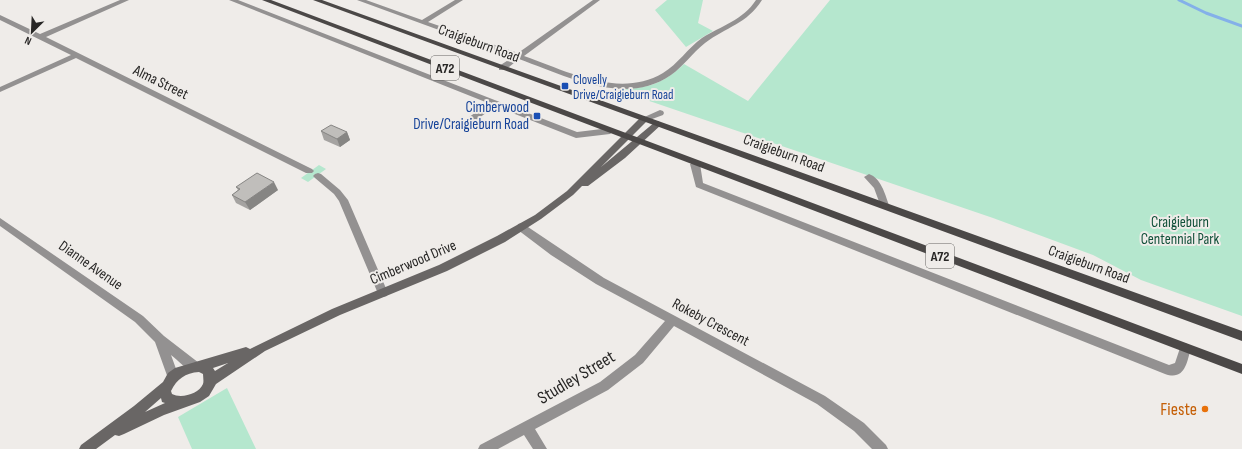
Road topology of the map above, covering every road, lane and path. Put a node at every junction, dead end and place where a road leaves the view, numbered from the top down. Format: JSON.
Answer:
{"nodes":[{"id":1,"x":126,"y":0,"type":"edge"},
{"id":2,"x":232,"y":0,"type":"edge"},
{"id":3,"x":264,"y":0,"type":"edge"},
{"id":4,"x":316,"y":0,"type":"edge"},
{"id":5,"x":360,"y":0,"type":"edge"},
{"id":6,"x":460,"y":0,"type":"edge"},
{"id":7,"x":597,"y":0,"type":"edge"},
{"id":8,"x":759,"y":0,"type":"edge"},
{"id":9,"x":0,"y":17,"type":"edge"},
{"id":10,"x":423,"y":22,"type":"junction"},
{"id":11,"x":347,"y":31,"type":"junction"},
{"id":12,"x":39,"y":37,"type":"junction"},
{"id":13,"x":349,"y":45,"type":"junction"},
{"id":14,"x":77,"y":56,"type":"junction"},
{"id":15,"x":518,"y":56,"type":"junction"},
{"id":16,"x":502,"y":68,"type":"junction"},
{"id":17,"x":0,"y":90,"type":"edge"},
{"id":18,"x":495,"y":102,"type":"junction"},
{"id":19,"x":644,"y":119,"type":"junction"},
{"id":20,"x":658,"y":124,"type":"junction"},
{"id":21,"x":463,"y":126,"type":"dead end"},
{"id":22,"x":610,"y":131,"type":"junction"},
{"id":23,"x":625,"y":137,"type":"junction"},
{"id":24,"x":639,"y":142,"type":"junction"},
{"id":25,"x":695,"y":164,"type":"junction"},
{"id":26,"x":869,"y":177,"type":"dead end"},
{"id":27,"x":570,"y":193,"type":"junction"},
{"id":28,"x":884,"y":205,"type":"junction"},
{"id":29,"x":0,"y":221,"type":"edge"},
{"id":30,"x":522,"y":227,"type":"junction"},
{"id":31,"x":383,"y":293,"type":"junction"},
{"id":32,"x":673,"y":320,"type":"junction"},
{"id":33,"x":1242,"y":336,"type":"edge"},
{"id":34,"x":160,"y":339,"type":"junction"},
{"id":35,"x":261,"y":348,"type":"junction"},
{"id":36,"x":1185,"y":348,"type":"junction"},
{"id":37,"x":197,"y":367,"type":"junction"},
{"id":38,"x":1242,"y":370,"type":"edge"},
{"id":39,"x":210,"y":381,"type":"junction"},
{"id":40,"x":170,"y":382,"type":"junction"},
{"id":41,"x":181,"y":403,"type":"junction"},
{"id":42,"x":527,"y":427,"type":"junction"},
{"id":43,"x":100,"y":440,"type":"junction"},
{"id":44,"x":86,"y":449,"type":"edge"},
{"id":45,"x":485,"y":449,"type":"edge"},
{"id":46,"x":540,"y":449,"type":"edge"},
{"id":47,"x":881,"y":449,"type":"edge"}],
"edges":[{"from":1,"to":12,"type":"street"},
{"from":2,"to":13,"type":"street"},
{"from":3,"to":11,"type":"main road","number":"A72"},
{"from":4,"to":16,"type":"main road","name":"Craigieburn Road","number":"A72"},
{"from":5,"to":10,"type":"street"},
{"from":6,"to":10,"type":"street"},
{"from":7,"to":15,"type":"street"},
{"from":8,"to":15,"type":"street"},
{"from":9,"to":12,"type":"street","name":"Alma Street"},
{"from":10,"to":15,"type":"street"},
{"from":11,"to":13,"type":"street"},
{"from":11,"to":22,"type":"main road","number":"A72"},
{"from":12,"to":14,"type":"street","name":"Alma Street"},
{"from":13,"to":18,"type":"street"},
{"from":14,"to":17,"type":"street"},
{"from":14,"to":31,"type":"street","name":"Alma Street"},
{"from":15,"to":16,"type":"street"},
{"from":16,"to":19,"type":"main road","name":"Craigieburn Road","number":"A72"},
{"from":18,"to":21,"type":"street"},
{"from":18,"to":22,"type":"street"},
{"from":19,"to":20,"type":"street"},
{"from":19,"to":23,"type":"street","name":"Cimberwood Drive"},
{"from":20,"to":24,"type":"street","name":"Cimberwood Drive"},
{"from":20,"to":28,"type":"main road","name":"Craigieburn Road","number":"A72"},
{"from":22,"to":23,"type":"main road","number":"A72"},
{"from":23,"to":24,"type":"main road","number":"A72"},
{"from":23,"to":27,"type":"street","name":"Cimberwood Drive"},
{"from":24,"to":25,"type":"main road","number":"A72"},
{"from":24,"to":27,"type":"street","name":"Cimberwood Drive"},
{"from":25,"to":36,"type":"main road","number":"A72"},
{"from":25,"to":36,"type":"street"},
{"from":26,"to":28,"type":"street"},
{"from":27,"to":30,"type":"street","name":"Cimberwood Drive"},
{"from":28,"to":33,"type":"main road","name":"Craigieburn Road","number":"A72"},
{"from":29,"to":34,"type":"street","name":"Dianne Avenue"},
{"from":30,"to":31,"type":"street","name":"Cimberwood Drive"},
{"from":30,"to":32,"type":"street","name":"Rokeby Crescent"},
{"from":31,"to":35,"type":"street","name":"Cimberwood Drive"},
{"from":32,"to":42,"type":"street","name":"Studley Street"},
{"from":32,"to":47,"type":"street","name":"Rokeby Crescent"},
{"from":34,"to":37,"type":"street","name":"Dianne Avenue"},
{"from":34,"to":40,"type":"street","name":"Dianne Avenue"},
{"from":35,"to":37,"type":"street","name":"Cimberwood Drive"},
{"from":35,"to":39,"type":"street","name":"Cimberwood Drive"},
{"from":36,"to":38,"type":"main road","number":"A72"},
{"from":37,"to":39,"type":"street"},
{"from":37,"to":40,"type":"street"},
{"from":39,"to":41,"type":"street"},
{"from":40,"to":41,"type":"street"},
{"from":40,"to":43,"type":"street"},
{"from":41,"to":43,"type":"street"},
{"from":42,"to":45,"type":"street","name":"Studley Street"},
{"from":42,"to":46,"type":"street"},
{"from":43,"to":44,"type":"street"}]}
